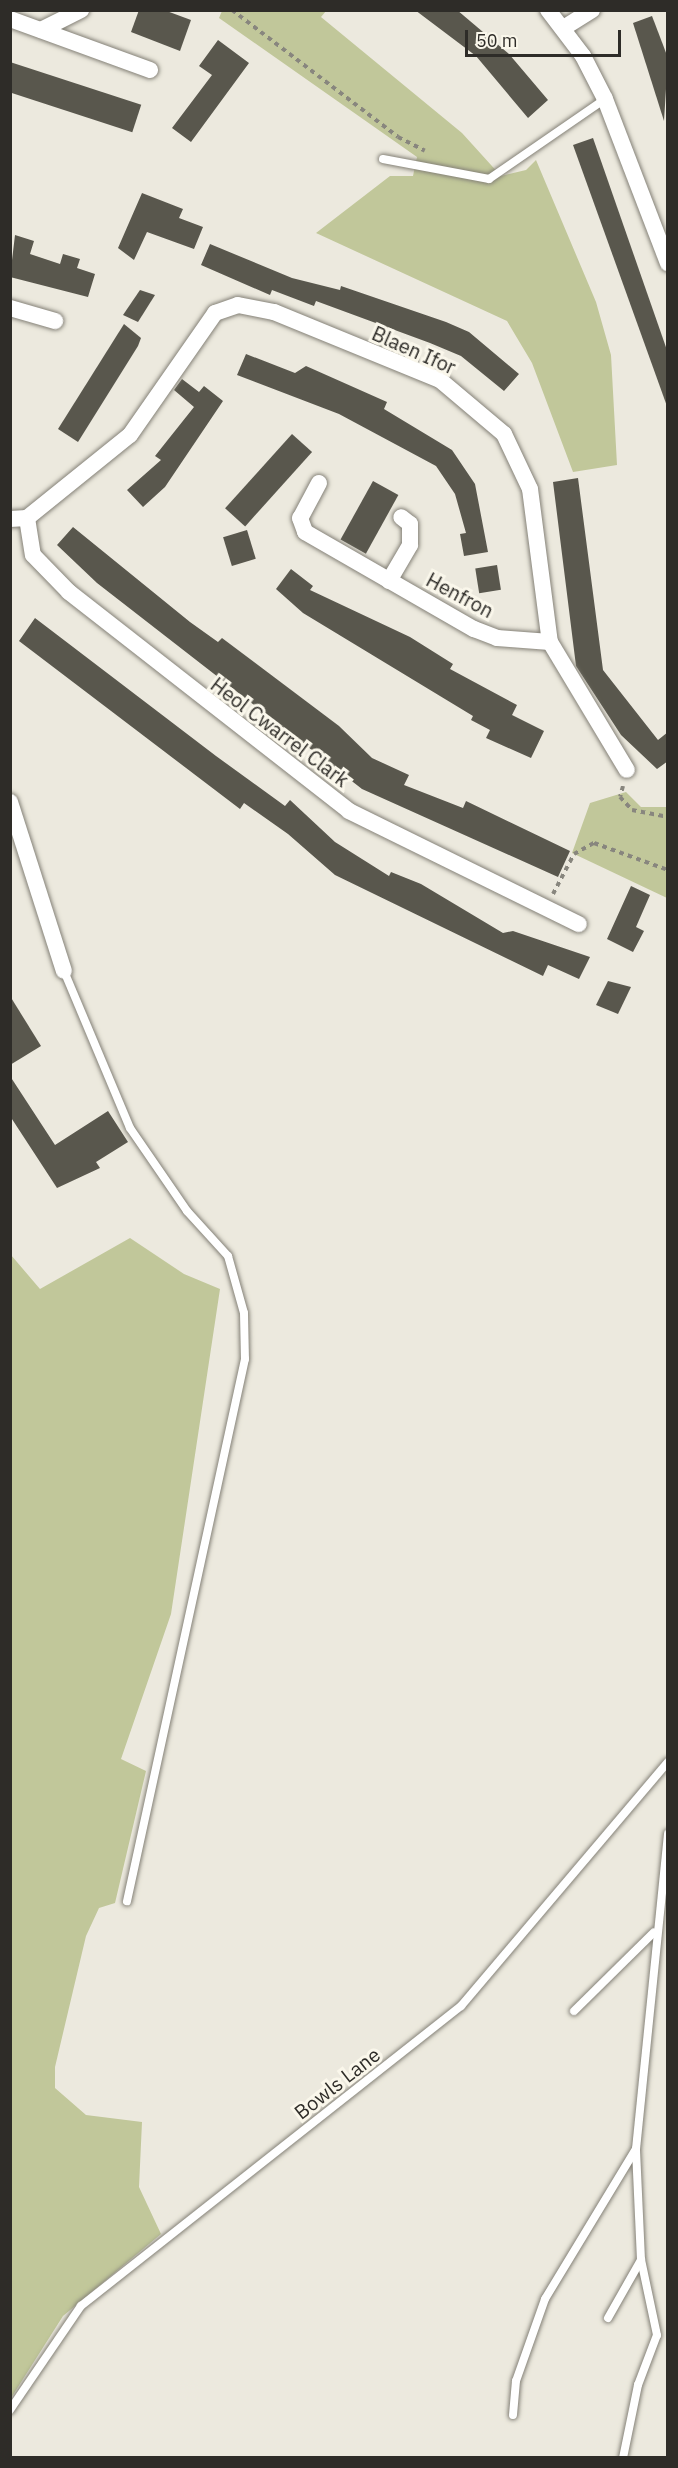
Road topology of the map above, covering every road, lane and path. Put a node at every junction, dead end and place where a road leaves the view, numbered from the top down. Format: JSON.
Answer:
{"nodes":[{"id":1,"x":81,"y":10,"type":"edge"},
{"id":2,"x":232,"y":10,"type":"edge"},
{"id":3,"x":548,"y":10,"type":"edge"},
{"id":4,"x":592,"y":10,"type":"edge"},
{"id":5,"x":10,"y":19,"type":"edge"},
{"id":6,"x":564,"y":27,"type":"junction"},
{"id":7,"x":41,"y":30,"type":"junction"},
{"id":8,"x":150,"y":70,"type":"dead end"},
{"id":9,"x":605,"y":99,"type":"junction"},
{"id":10,"x":383,"y":159,"type":"dead end"},
{"id":11,"x":445,"y":171,"type":"junction"},
{"id":12,"x":668,"y":263,"type":"edge"},
{"id":13,"x":10,"y":308,"type":"edge"},
{"id":14,"x":55,"y":321,"type":"dead end"},
{"id":15,"x":319,"y":483,"type":"dead end"},
{"id":16,"x":401,"y":516,"type":"dead end"},
{"id":17,"x":19,"y":518,"type":"edge"},
{"id":18,"x":389,"y":581,"type":"junction"},
{"id":19,"x":550,"y":642,"type":"junction"},
{"id":20,"x":627,"y":770,"type":"joint"},
{"id":21,"x":10,"y":802,"type":"edge"},
{"id":22,"x":668,"y":817,"type":"edge"},
{"id":23,"x":668,"y":870,"type":"edge"},
{"id":24,"x":547,"y":905,"type":"junction"},
{"id":25,"x":579,"y":924,"type":"dead end"},
{"id":26,"x":64,"y":971,"type":"joint"},
{"id":27,"x":668,"y":1762,"type":"edge"},
{"id":28,"x":668,"y":1834,"type":"edge"},
{"id":29,"x":127,"y":1901,"type":"dead end"},
{"id":30,"x":654,"y":1932,"type":"junction"},
{"id":31,"x":574,"y":2011,"type":"dead end"},
{"id":32,"x":636,"y":2149,"type":"junction"},
{"id":33,"x":641,"y":2260,"type":"junction"},
{"id":34,"x":608,"y":2318,"type":"dead end"},
{"id":35,"x":10,"y":2410,"type":"edge"},
{"id":36,"x":513,"y":2415,"type":"dead end"},
{"id":37,"x":622,"y":2457,"type":"edge"}],
"edges":[{"from":1,"to":7,"type":"street"},
{"from":2,"to":11,"type":"path"},
{"from":3,"to":6,"type":"street"},
{"from":4,"to":6,"type":"street"},
{"from":5,"to":7,"type":"street"},
{"from":6,"to":9,"type":"street"},
{"from":7,"to":8,"type":"street"},
{"from":9,"to":11,"type":"lane"},
{"from":9,"to":12,"type":"street"},
{"from":10,"to":11,"type":"lane"},
{"from":13,"to":14,"type":"street"},
{"from":15,"to":18,"type":"street","name":"Henfron"},
{"from":16,"to":18,"type":"street"},
{"from":17,"to":19,"type":"street","name":"Blaen Ifor"},
{"from":17,"to":24,"type":"street","name":"Heol Cwarrel Clark"},
{"from":18,"to":19,"type":"street","name":"Henfron"},
{"from":19,"to":20,"type":"street","name":"Blaen Ifor"},
{"from":20,"to":22,"type":"path"},
{"from":21,"to":26,"type":"street"},
{"from":23,"to":24,"type":"path"},
{"from":24,"to":25,"type":"street","name":"Heol Cwarrel Clark"},
{"from":26,"to":29,"type":"lane"},
{"from":27,"to":35,"type":"lane","name":"Bowls Lane"},
{"from":28,"to":30,"type":"lane"},
{"from":30,"to":31,"type":"lane"},
{"from":30,"to":32,"type":"lane"},
{"from":32,"to":33,"type":"lane"},
{"from":32,"to":36,"type":"lane"},
{"from":33,"to":34,"type":"lane"},
{"from":33,"to":37,"type":"lane"}]}
